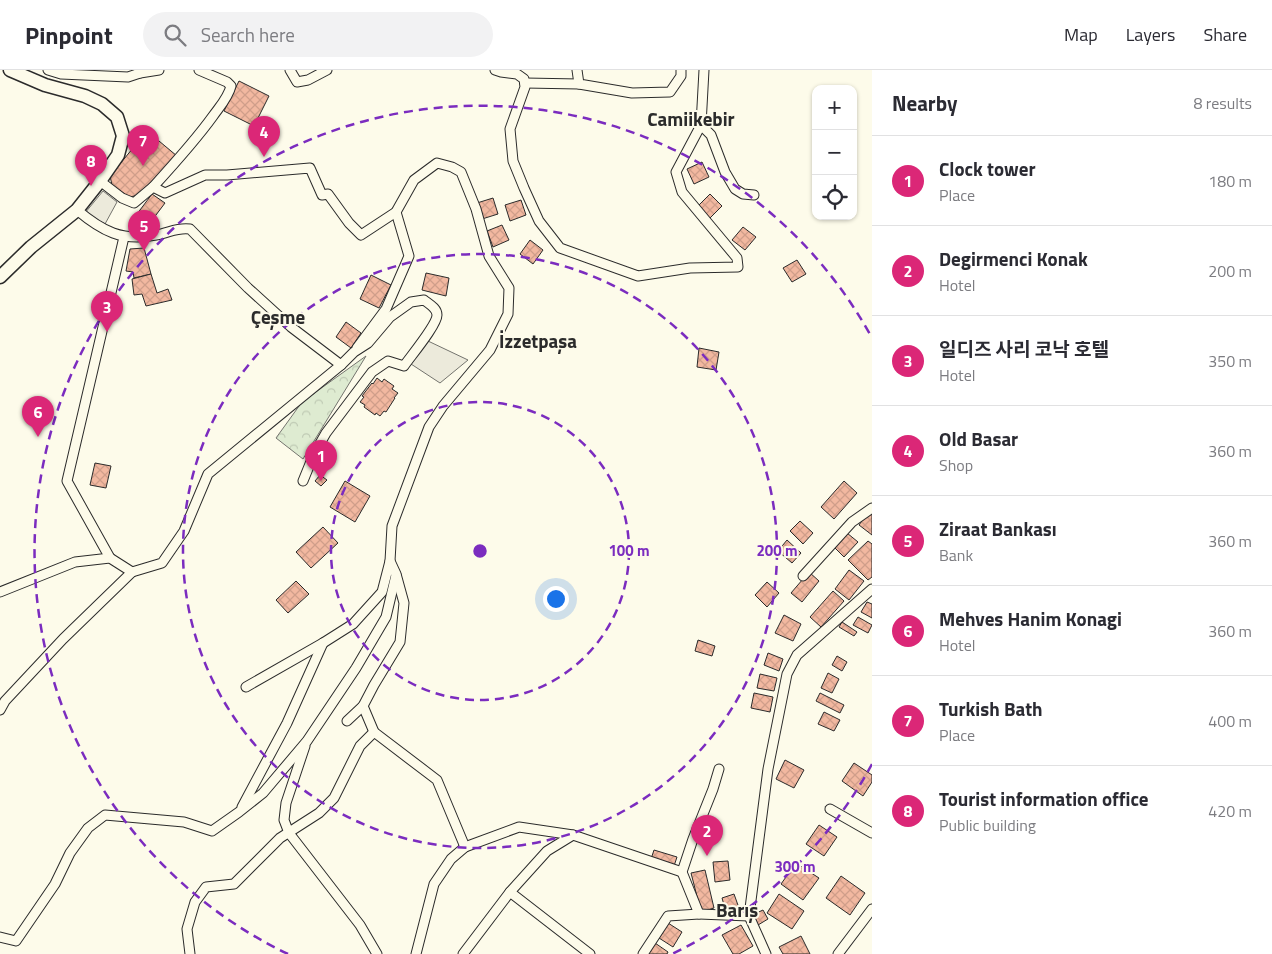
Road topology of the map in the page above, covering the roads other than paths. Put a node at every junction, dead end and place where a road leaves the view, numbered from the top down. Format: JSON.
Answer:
{"nodes":[{"id":1,"x":10,"y":70,"type":"edge"},
{"id":2,"x":48,"y":70,"type":"edge"},
{"id":3,"x":159,"y":70,"type":"edge"},
{"id":4,"x":199,"y":70,"type":"edge"},
{"id":5,"x":290,"y":70,"type":"edge"},
{"id":6,"x":327,"y":70,"type":"edge"},
{"id":7,"x":495,"y":70,"type":"edge"},
{"id":8,"x":576,"y":70,"type":"edge"},
{"id":9,"x":681,"y":70,"type":"edge"},
{"id":10,"x":704,"y":70,"type":"edge"},
{"id":11,"x":139,"y":71,"type":"edge"},
{"id":12,"x":215,"y":73,"type":"edge"},
{"id":13,"x":525,"y":83,"type":"junction"},
{"id":14,"x":579,"y":84,"type":"junction"},
{"id":15,"x":701,"y":125,"type":"junction"},
{"id":16,"x":100,"y":181,"type":"junction"},
{"id":17,"x":153,"y":187,"type":"junction"},
{"id":18,"x":754,"y":195,"type":"dead end"},
{"id":19,"x":77,"y":210,"type":"junction"},
{"id":20,"x":396,"y":212,"type":"junction"},
{"id":21,"x":124,"y":237,"type":"junction"},
{"id":22,"x":0,"y":277,"type":"edge"},
{"id":23,"x":354,"y":352,"type":"junction"},
{"id":24,"x":340,"y":365,"type":"junction"},
{"id":25,"x":303,"y":481,"type":"dead end"},
{"id":26,"x":872,"y":508,"type":"edge"},
{"id":27,"x":110,"y":558,"type":"junction"},
{"id":28,"x":390,"y":561,"type":"junction"},
{"id":29,"x":132,"y":572,"type":"junction"},
{"id":30,"x":396,"y":574,"type":"junction"},
{"id":31,"x":803,"y":576,"type":"dead end"},
{"id":32,"x":871,"y":591,"type":"edge"},
{"id":33,"x":0,"y":592,"type":"edge"},
{"id":34,"x":323,"y":643,"type":"junction"},
{"id":35,"x":246,"y":687,"type":"dead end"},
{"id":36,"x":363,"y":706,"type":"junction"},
{"id":37,"x":0,"y":710,"type":"edge"},
{"id":38,"x":347,"y":720,"type":"dead end"},
{"id":39,"x":374,"y":732,"type":"junction"},
{"id":40,"x":307,"y":741,"type":"junction"},
{"id":41,"x":718,"y":769,"type":"dead end"},
{"id":42,"x":830,"y":809,"type":"dead end"},
{"id":43,"x":239,"y":812,"type":"junction"},
{"id":44,"x":288,"y":833,"type":"junction"},
{"id":45,"x":872,"y":833,"type":"edge"},
{"id":46,"x":573,"y":834,"type":"junction"},
{"id":47,"x":464,"y":847,"type":"junction"},
{"id":48,"x":682,"y":872,"type":"junction"},
{"id":49,"x":510,"y":892,"type":"junction"},
{"id":50,"x":872,"y":909,"type":"edge"},
{"id":51,"x":699,"y":914,"type":"junction"},
{"id":52,"x":749,"y":916,"type":"junction"},
{"id":53,"x":0,"y":937,"type":"edge"},
{"id":54,"x":190,"y":954,"type":"edge"},
{"id":55,"x":377,"y":954,"type":"edge"},
{"id":56,"x":416,"y":954,"type":"edge"},
{"id":57,"x":463,"y":954,"type":"edge"},
{"id":58,"x":590,"y":954,"type":"edge"},
{"id":59,"x":643,"y":954,"type":"edge"},
{"id":60,"x":766,"y":954,"type":"edge"},
{"id":61,"x":838,"y":954,"type":"edge"}],
"edges":[{"from":1,"to":16,"type":"main road"},
{"from":2,"to":11,"type":"street"},
{"from":3,"to":11,"type":"street"},
{"from":4,"to":12,"type":"street"},
{"from":5,"to":6,"type":"street"},
{"from":7,"to":13,"type":"street"},
{"from":8,"to":14,"type":"street"},
{"from":9,"to":14,"type":"street"},
{"from":10,"to":15,"type":"street"},
{"from":12,"to":17,"type":"street"},
{"from":13,"to":14,"type":"street"},
{"from":13,"to":15,"type":"street"},
{"from":15,"to":18,"type":"street"},
{"from":16,"to":17,"type":"street"},
{"from":16,"to":19,"type":"main road"},
{"from":17,"to":20,"type":"street"},
{"from":19,"to":21,"type":"street"},
{"from":19,"to":22,"type":"main road"},
{"from":20,"to":23,"type":"street"},
{"from":20,"to":28,"type":"street"},
{"from":21,"to":24,"type":"street"},
{"from":21,"to":27,"type":"street"},
{"from":23,"to":24,"type":"street"},
{"from":23,"to":25,"type":"street"},
{"from":24,"to":29,"type":"street"},
{"from":26,"to":31,"type":"street"},
{"from":27,"to":29,"type":"street"},
{"from":27,"to":33,"type":"street"},
{"from":28,"to":30,"type":"street"},
{"from":28,"to":34,"type":"street"},
{"from":29,"to":37,"type":"street"},
{"from":30,"to":36,"type":"street"},
{"from":30,"to":40,"type":"street"},
{"from":32,"to":52,"type":"street"},
{"from":34,"to":35,"type":"street"},
{"from":34,"to":43,"type":"street"},
{"from":36,"to":38,"type":"street"},
{"from":36,"to":39,"type":"street"},
{"from":39,"to":44,"type":"street"},
{"from":39,"to":47,"type":"street"},
{"from":40,"to":43,"type":"street"},
{"from":40,"to":44,"type":"street"},
{"from":41,"to":48,"type":"street"},
{"from":42,"to":45,"type":"street"},
{"from":43,"to":53,"type":"street"},
{"from":44,"to":54,"type":"street"},
{"from":44,"to":55,"type":"street"},
{"from":46,"to":47,"type":"street"},
{"from":46,"to":48,"type":"street"},
{"from":46,"to":49,"type":"street"},
{"from":47,"to":56,"type":"street"},
{"from":48,"to":51,"type":"street"},
{"from":49,"to":57,"type":"street"},
{"from":49,"to":58,"type":"street"},
{"from":50,"to":61,"type":"street"},
{"from":51,"to":52,"type":"street"},
{"from":51,"to":59,"type":"street"},
{"from":52,"to":60,"type":"street"}]}
